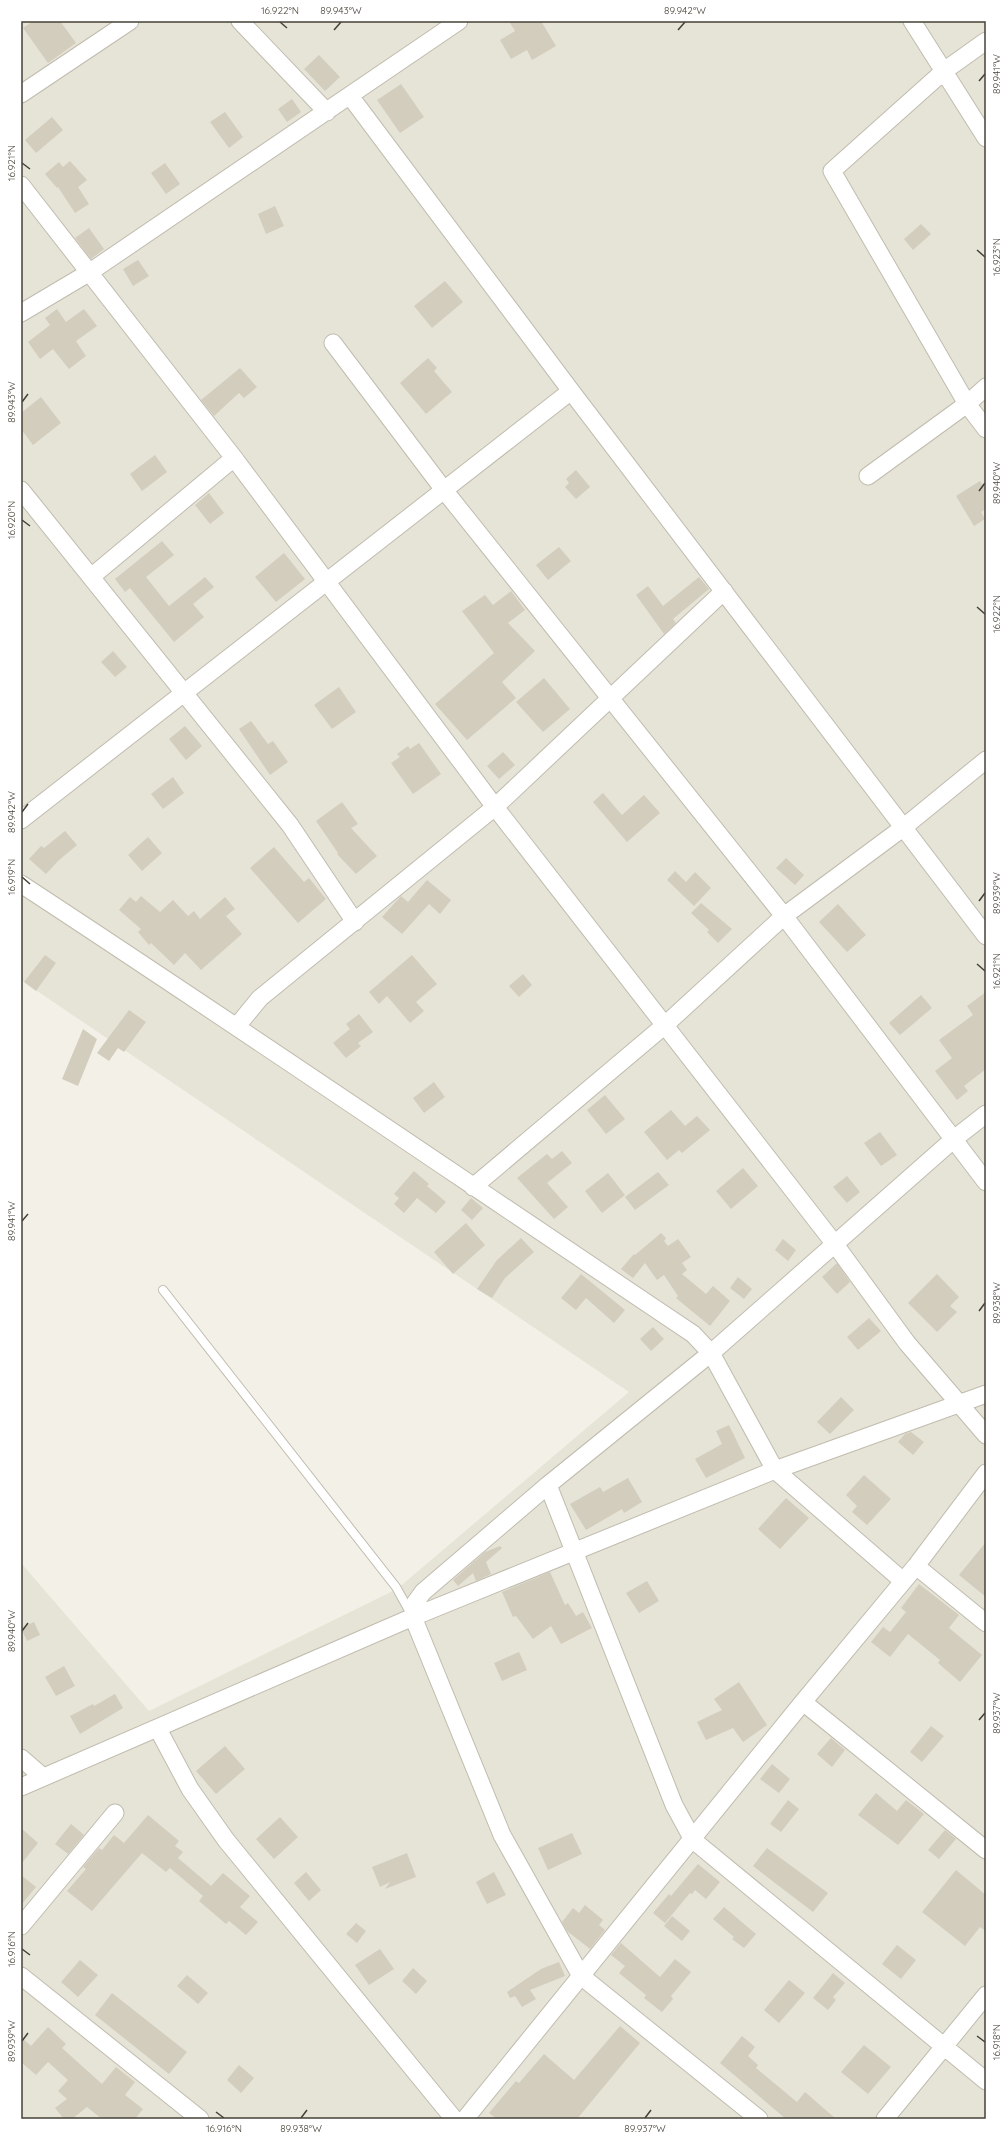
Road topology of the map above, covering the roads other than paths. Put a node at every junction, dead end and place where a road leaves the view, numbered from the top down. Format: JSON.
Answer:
{"nodes":[{"id":1,"x":130,"y":21,"type":"edge"},
{"id":2,"x":240,"y":21,"type":"edge"},
{"id":3,"x":459,"y":21,"type":"edge"},
{"id":4,"x":912,"y":21,"type":"edge"},
{"id":5,"x":986,"y":41,"type":"edge"},
{"id":6,"x":944,"y":71,"type":"junction"},
{"id":7,"x":21,"y":94,"type":"edge"},
{"id":8,"x":350,"y":96,"type":"junction"},
{"id":9,"x":327,"y":112,"type":"junction"},
{"id":10,"x":986,"y":138,"type":"edge"},
{"id":11,"x":21,"y":185,"type":"edge"},
{"id":12,"x":90,"y":272,"type":"junction"},
{"id":13,"x":21,"y":313,"type":"edge"},
{"id":14,"x":333,"y":343,"type":"dead end"},
{"id":15,"x":986,"y":387,"type":"edge"},
{"id":16,"x":571,"y":391,"type":"junction"},
{"id":17,"x":967,"y":404,"type":"junction"},
{"id":18,"x":986,"y":429,"type":"edge"},
{"id":19,"x":234,"y":458,"type":"junction"},
{"id":20,"x":868,"y":476,"type":"dead end"},
{"id":21,"x":21,"y":490,"type":"edge"},
{"id":22,"x":444,"y":490,"type":"junction"},
{"id":23,"x":91,"y":577,"type":"junction"},
{"id":24,"x":326,"y":582,"type":"junction"},
{"id":25,"x":724,"y":591,"type":"junction"},
{"id":26,"x":183,"y":693,"type":"junction"},
{"id":27,"x":611,"y":699,"type":"junction"},
{"id":28,"x":986,"y":760,"type":"edge"},
{"id":29,"x":495,"y":807,"type":"junction"},
{"id":30,"x":21,"y":820,"type":"edge"},
{"id":31,"x":904,"y":827,"type":"junction"},
{"id":32,"x":21,"y":884,"type":"edge"},
{"id":33,"x":784,"y":916,"type":"junction"},
{"id":34,"x":354,"y":922,"type":"junction"},
{"id":35,"x":986,"y":936,"type":"edge"},
{"id":36,"x":665,"y":1025,"type":"junction"},
{"id":37,"x":237,"y":1026,"type":"junction"},
{"id":38,"x":986,"y":1114,"type":"edge"},
{"id":39,"x":954,"y":1139,"type":"junction"},
{"id":40,"x":986,"y":1182,"type":"edge"},
{"id":41,"x":473,"y":1187,"type":"junction"},
{"id":42,"x":834,"y":1243,"type":"junction"},
{"id":43,"x":163,"y":1290,"type":"dead end"},
{"id":44,"x":711,"y":1353,"type":"junction"},
{"id":45,"x":986,"y":1394,"type":"edge"},
{"id":46,"x":958,"y":1404,"type":"junction"},
{"id":47,"x":986,"y":1435,"type":"edge"},
{"id":48,"x":775,"y":1470,"type":"junction"},
{"id":49,"x":986,"y":1473,"type":"edge"},
{"id":50,"x":548,"y":1486,"type":"junction"},
{"id":51,"x":575,"y":1551,"type":"junction"},
{"id":52,"x":916,"y":1566,"type":"junction"},
{"id":53,"x":903,"y":1582,"type":"junction"},
{"id":54,"x":413,"y":1617,"type":"junction"},
{"id":55,"x":986,"y":1623,"type":"edge"},
{"id":56,"x":803,"y":1702,"type":"junction"},
{"id":57,"x":158,"y":1729,"type":"junction"},
{"id":58,"x":21,"y":1758,"type":"edge"},
{"id":59,"x":43,"y":1777,"type":"junction"},
{"id":60,"x":21,"y":1787,"type":"edge"},
{"id":61,"x":115,"y":1813,"type":"dead end"},
{"id":62,"x":693,"y":1840,"type":"junction"},
{"id":63,"x":986,"y":1850,"type":"edge"},
{"id":64,"x":21,"y":1926,"type":"edge"},
{"id":65,"x":21,"y":1976,"type":"edge"},
{"id":66,"x":581,"y":1976,"type":"junction"},
{"id":67,"x":986,"y":1995,"type":"edge"},
{"id":68,"x":945,"y":2047,"type":"junction"},
{"id":69,"x":986,"y":2081,"type":"edge"},
{"id":70,"x":200,"y":2119,"type":"edge"},
{"id":71,"x":463,"y":2119,"type":"edge"},
{"id":72,"x":759,"y":2119,"type":"edge"},
{"id":73,"x":885,"y":2119,"type":"edge"}],
"edges":[{"from":1,"to":7,"type":"street"},
{"from":2,"to":9,"type":"street"},
{"from":3,"to":8,"type":"street"},
{"from":4,"to":6,"type":"street"},
{"from":5,"to":6,"type":"street"},
{"from":6,"to":10,"type":"street"},
{"from":6,"to":17,"type":"street"},
{"from":8,"to":9,"type":"street"},
{"from":8,"to":16,"type":"street"},
{"from":9,"to":12,"type":"street"},
{"from":11,"to":12,"type":"street"},
{"from":12,"to":13,"type":"street"},
{"from":12,"to":19,"type":"street"},
{"from":14,"to":22,"type":"street"},
{"from":15,"to":17,"type":"street"},
{"from":16,"to":22,"type":"street"},
{"from":16,"to":25,"type":"street"},
{"from":17,"to":18,"type":"street"},
{"from":17,"to":20,"type":"street"},
{"from":19,"to":23,"type":"street"},
{"from":19,"to":24,"type":"street"},
{"from":21,"to":23,"type":"street"},
{"from":22,"to":24,"type":"street"},
{"from":22,"to":27,"type":"street"},
{"from":23,"to":26,"type":"street"},
{"from":24,"to":26,"type":"street"},
{"from":24,"to":29,"type":"street"},
{"from":25,"to":27,"type":"street"},
{"from":25,"to":31,"type":"street"},
{"from":26,"to":30,"type":"street"},
{"from":26,"to":34,"type":"street"},
{"from":27,"to":29,"type":"street"},
{"from":27,"to":33,"type":"street"},
{"from":28,"to":31,"type":"street"},
{"from":29,"to":34,"type":"street"},
{"from":29,"to":36,"type":"street"},
{"from":31,"to":33,"type":"street"},
{"from":31,"to":35,"type":"street"},
{"from":32,"to":37,"type":"street"},
{"from":33,"to":36,"type":"street"},
{"from":33,"to":39,"type":"street"},
{"from":34,"to":37,"type":"street"},
{"from":36,"to":41,"type":"street"},
{"from":36,"to":42,"type":"street"},
{"from":37,"to":41,"type":"street"},
{"from":38,"to":39,"type":"street"},
{"from":39,"to":40,"type":"street"},
{"from":39,"to":42,"type":"street"},
{"from":41,"to":44,"type":"street"},
{"from":42,"to":44,"type":"street"},
{"from":42,"to":46,"type":"street"},
{"from":43,"to":54,"type":"lane"},
{"from":44,"to":48,"type":"street"},
{"from":44,"to":50,"type":"street"},
{"from":45,"to":46,"type":"street"},
{"from":46,"to":47,"type":"street"},
{"from":46,"to":48,"type":"street"},
{"from":48,"to":51,"type":"street"},
{"from":48,"to":53,"type":"street"},
{"from":49,"to":52,"type":"street"},
{"from":50,"to":51,"type":"street"},
{"from":50,"to":54,"type":"street"},
{"from":51,"to":54,"type":"street"},
{"from":51,"to":62,"type":"street"},
{"from":52,"to":53,"type":"street"},
{"from":52,"to":55,"type":"street"},
{"from":53,"to":56,"type":"street"},
{"from":54,"to":57,"type":"street"},
{"from":54,"to":66,"type":"street"},
{"from":56,"to":62,"type":"street"},
{"from":56,"to":63,"type":"street"},
{"from":57,"to":59,"type":"street"},
{"from":57,"to":71,"type":"street"},
{"from":58,"to":59,"type":"street"},
{"from":59,"to":60,"type":"street"},
{"from":61,"to":64,"type":"street"},
{"from":62,"to":66,"type":"street"},
{"from":62,"to":68,"type":"street"},
{"from":65,"to":70,"type":"street"},
{"from":66,"to":71,"type":"street"},
{"from":66,"to":72,"type":"street"},
{"from":67,"to":68,"type":"street"},
{"from":68,"to":69,"type":"street"},
{"from":68,"to":73,"type":"street"}]}
